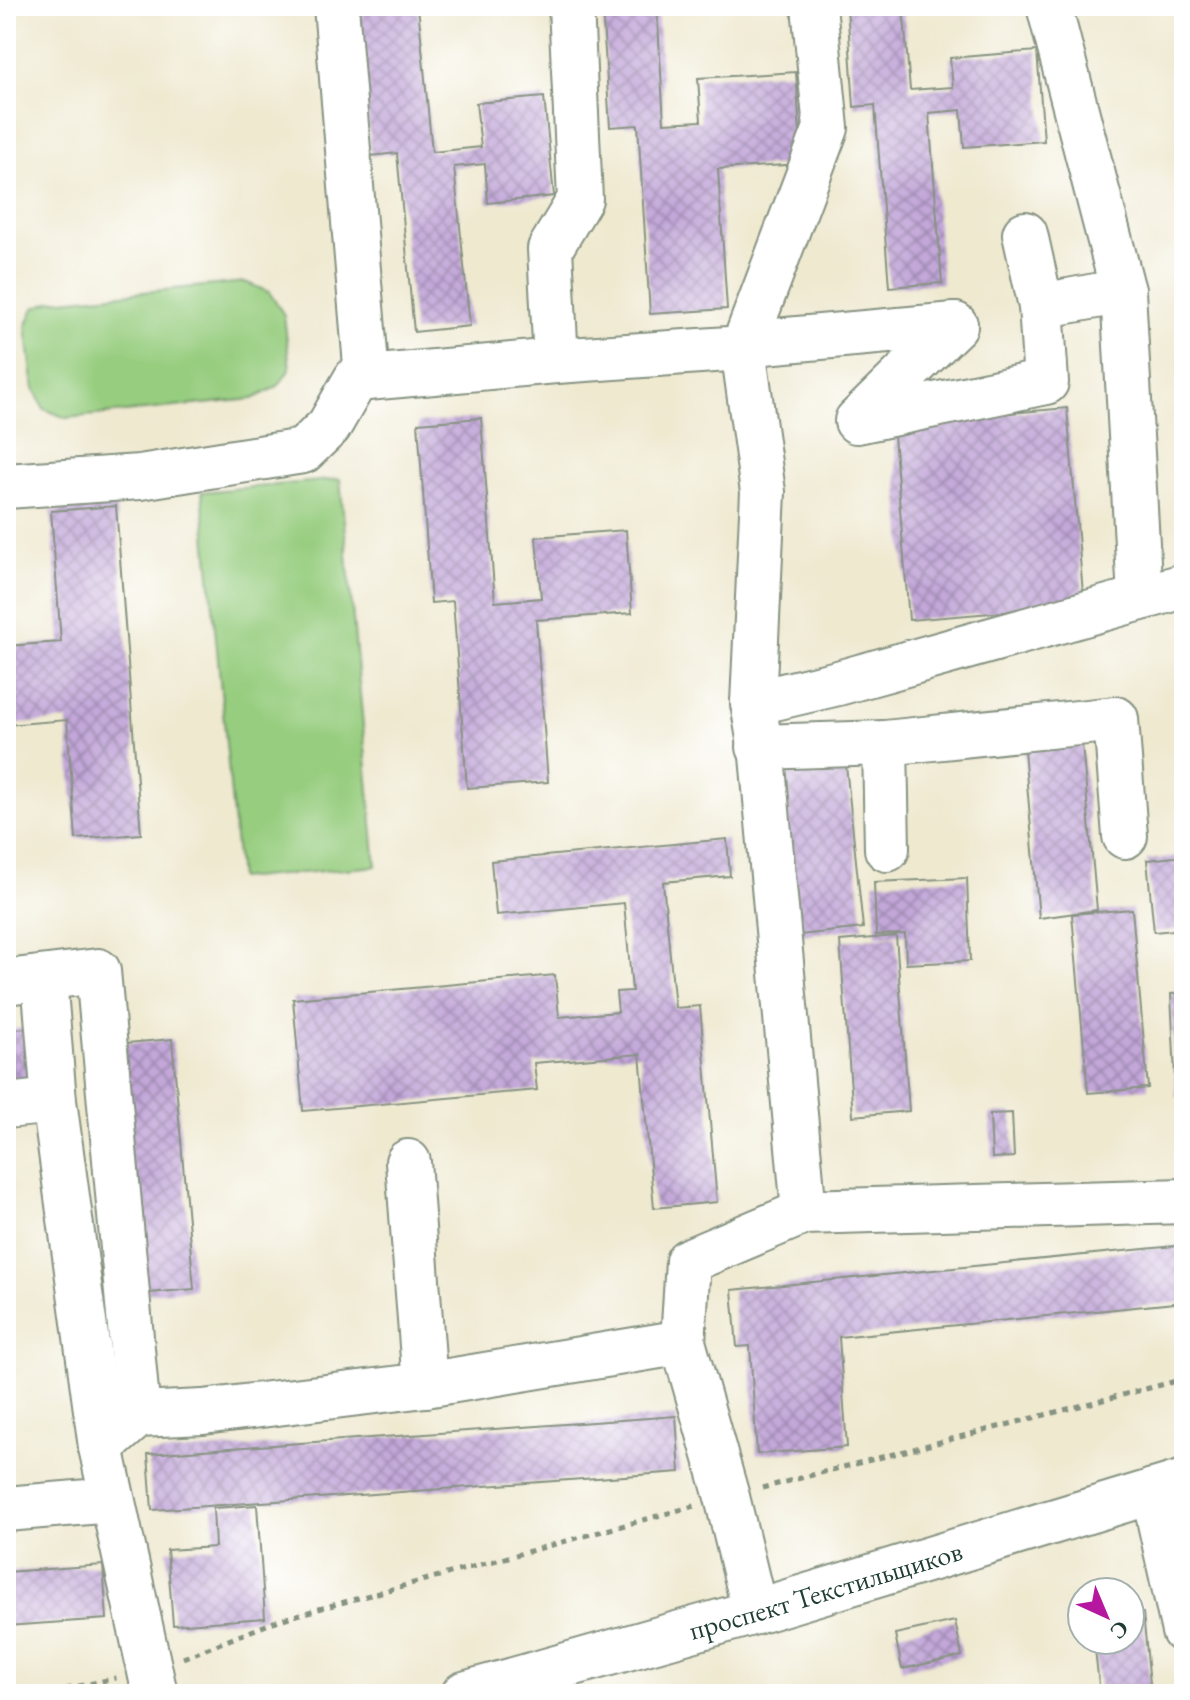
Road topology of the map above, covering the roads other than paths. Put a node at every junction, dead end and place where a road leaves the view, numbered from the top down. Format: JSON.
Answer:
{"nodes":[{"id":1,"x":336,"y":6,"type":"edge"},
{"id":2,"x":571,"y":6,"type":"edge"},
{"id":3,"x":814,"y":6,"type":"edge"},
{"id":4,"x":1049,"y":6,"type":"edge"},
{"id":5,"x":1025,"y":234,"type":"dead end"},
{"id":6,"x":1123,"y":291,"type":"junction"},
{"id":7,"x":1041,"y":306,"type":"junction"},
{"id":8,"x":743,"y":348,"type":"junction"},
{"id":9,"x":556,"y":361,"type":"junction"},
{"id":10,"x":367,"y":378,"type":"junction"},
{"id":11,"x":6,"y":486,"type":"edge"},
{"id":12,"x":1184,"y":586,"type":"edge"},
{"id":13,"x":1140,"y":598,"type":"junction"},
{"id":14,"x":753,"y":703,"type":"junction"},
{"id":15,"x":885,"y":743,"type":"junction"},
{"id":16,"x":759,"y":747,"type":"junction"},
{"id":17,"x":1125,"y":836,"type":"dead end"},
{"id":18,"x":887,"y":849,"type":"dead end"},
{"id":19,"x":25,"y":980,"type":"edge"},
{"id":20,"x":54,"y":1101,"type":"junction"},
{"id":21,"x":6,"y":1106,"type":"edge"},
{"id":22,"x":408,"y":1162,"type":"dead end"},
{"id":23,"x":1184,"y":1201,"type":"edge"},
{"id":24,"x":804,"y":1212,"type":"junction"},
{"id":25,"x":683,"y":1342,"type":"junction"},
{"id":26,"x":425,"y":1385,"type":"junction"},
{"id":27,"x":138,"y":1415,"type":"junction"},
{"id":28,"x":101,"y":1447,"type":"junction"},
{"id":29,"x":1169,"y":1487,"type":"edge"},
{"id":30,"x":112,"y":1500,"type":"junction"},
{"id":31,"x":6,"y":1509,"type":"edge"},
{"id":32,"x":755,"y":1612,"type":"junction"},
{"id":33,"x":1184,"y":1631,"type":"edge"},
{"id":34,"x":152,"y":1682,"type":"edge"},
{"id":35,"x":464,"y":1694,"type":"edge"}],
"edges":[{"from":1,"to":10,"type":"street"},
{"from":2,"to":9,"type":"street"},
{"from":3,"to":8,"type":"street"},
{"from":4,"to":6,"type":"street"},
{"from":5,"to":7,"type":"street"},
{"from":6,"to":7,"type":"street"},
{"from":6,"to":13,"type":"street"},
{"from":7,"to":8,"type":"street"},
{"from":8,"to":9,"type":"street"},
{"from":8,"to":14,"type":"street"},
{"from":9,"to":10,"type":"street"},
{"from":10,"to":11,"type":"street"},
{"from":12,"to":13,"type":"street"},
{"from":13,"to":14,"type":"street"},
{"from":14,"to":16,"type":"street"},
{"from":15,"to":16,"type":"street"},
{"from":15,"to":17,"type":"street"},
{"from":15,"to":18,"type":"street"},
{"from":16,"to":24,"type":"street"},
{"from":19,"to":20,"type":"street"},
{"from":19,"to":27,"type":"street"},
{"from":20,"to":21,"type":"street"},
{"from":20,"to":28,"type":"street"},
{"from":22,"to":26,"type":"street"},
{"from":23,"to":24,"type":"street"},
{"from":24,"to":25,"type":"street"},
{"from":25,"to":26,"type":"street"},
{"from":25,"to":32,"type":"street"},
{"from":26,"to":27,"type":"street"},
{"from":27,"to":28,"type":"street"},
{"from":28,"to":30,"type":"street"},
{"from":29,"to":32,"type":"street","name":"проспект Текстильщиков"},
{"from":29,"to":33,"type":"street"},
{"from":30,"to":31,"type":"street"},
{"from":30,"to":34,"type":"street"},
{"from":32,"to":35,"type":"street","name":"проспект Текстильщиков"}]}
